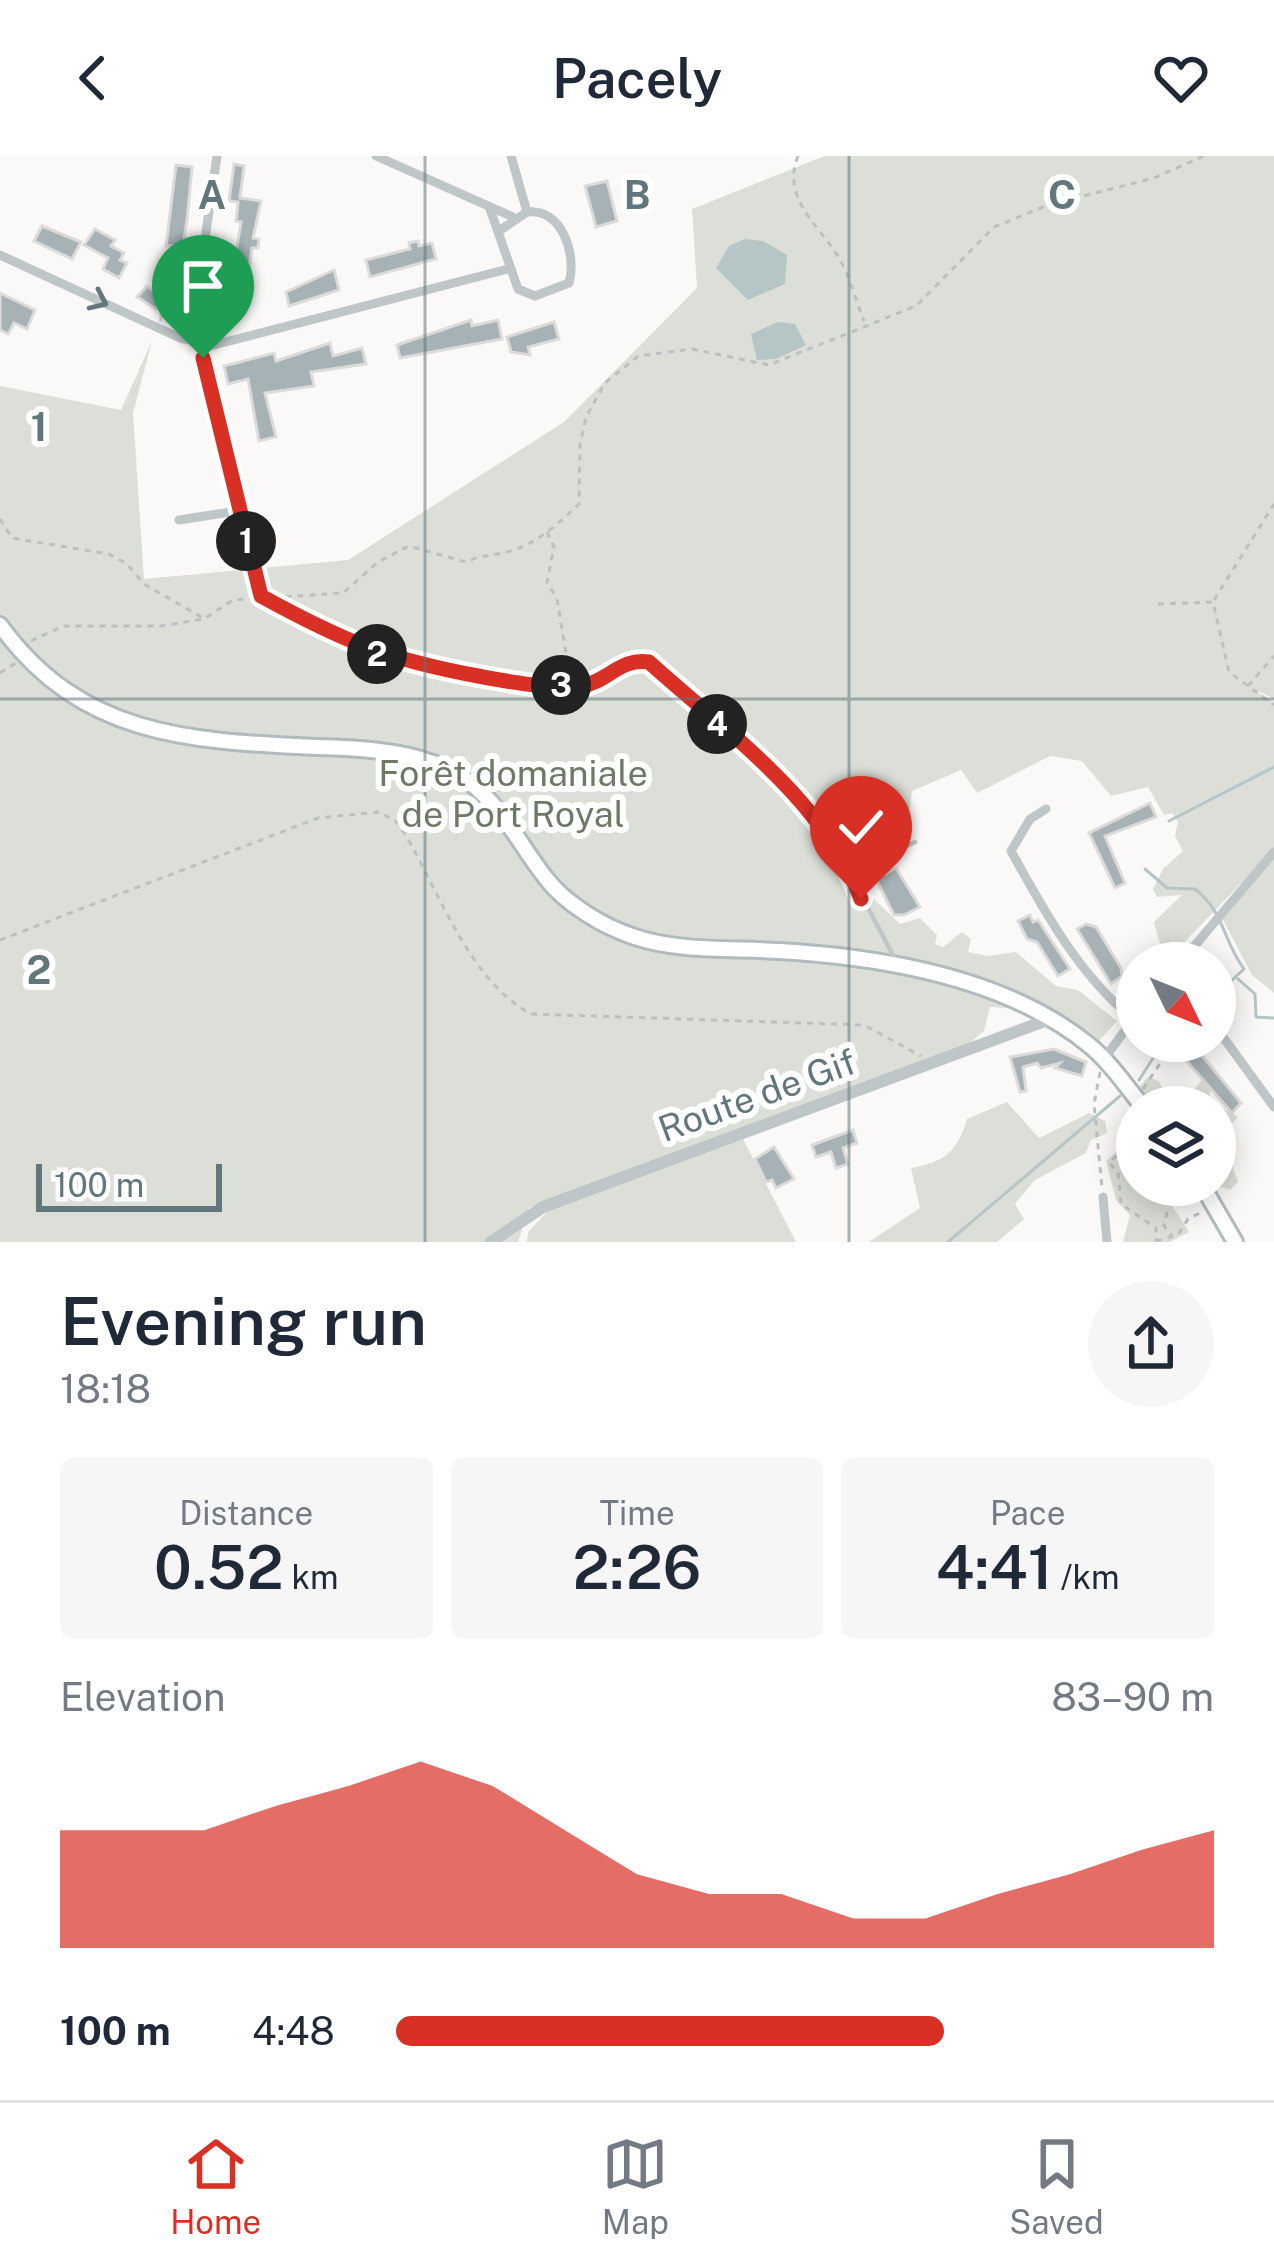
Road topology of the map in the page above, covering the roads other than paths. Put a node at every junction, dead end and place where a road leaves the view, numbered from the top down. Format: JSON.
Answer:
{"nodes":[{"id":1,"x":217,"y":156,"type":"edge"},
{"id":2,"x":376,"y":156,"type":"edge"},
{"id":3,"x":511,"y":156,"type":"edge"},
{"id":4,"x":490,"y":209,"type":"junction"},
{"id":5,"x":527,"y":212,"type":"junction"},
{"id":6,"x":512,"y":217,"type":"junction"},
{"id":7,"x":499,"y":231,"type":"junction"},
{"id":8,"x":0,"y":255,"type":"edge"},
{"id":9,"x":508,"y":269,"type":"junction"},
{"id":10,"x":199,"y":342,"type":"junction"},
{"id":11,"x":237,"y":512,"type":"junction"},
{"id":12,"x":179,"y":520,"type":"dead end"},
{"id":13,"x":251,"y":555,"type":"road end"},
{"id":14,"x":0,"y":625,"type":"edge"},
{"id":15,"x":1046,"y":809,"type":"dead end"},
{"id":16,"x":915,"y":842,"type":"dead end"},
{"id":17,"x":1274,"y":852,"type":"edge"},
{"id":18,"x":1197,"y":942,"type":"edge"},
{"id":19,"x":898,"y":966,"type":"junction"},
{"id":20,"x":1116,"y":1004,"type":"edge"},
{"id":21,"x":1050,"y":1019,"type":"junction"},
{"id":22,"x":1116,"y":1042,"type":"edge"},
{"id":23,"x":1236,"y":1055,"type":"edge"},
{"id":24,"x":1104,"y":1059,"type":"junction"},
{"id":25,"x":1126,"y":1086,"type":"edge"},
{"id":26,"x":1274,"y":1107,"type":"edge"},
{"id":27,"x":1103,"y":1197,"type":"road end"},
{"id":28,"x":1216,"y":1206,"type":"edge"},
{"id":29,"x":491,"y":1242,"type":"edge"},
{"id":30,"x":1107,"y":1242,"type":"edge"},
{"id":31,"x":1234,"y":1242,"type":"edge"}],
"edges":[{"from":1,"to":10,"type":"street"},
{"from":2,"to":4,"type":"street"},
{"from":3,"to":5,"type":"street"},
{"from":4,"to":6,"type":"street"},
{"from":4,"to":7,"type":"street"},
{"from":5,"to":6,"type":"street"},
{"from":5,"to":9,"type":"street"},
{"from":6,"to":7,"type":"street"},
{"from":7,"to":9,"type":"street"},
{"from":8,"to":10,"type":"street","one_way":true},
{"from":9,"to":10,"type":"street"},
{"from":10,"to":11,"type":"street"},
{"from":11,"to":12,"type":"street"},
{"from":11,"to":13,"type":"street"},
{"from":14,"to":19,"type":"main road"},
{"from":15,"to":20,"type":"street"},
{"from":16,"to":19,"type":"lane"},
{"from":17,"to":18,"type":"street"},
{"from":19,"to":21,"type":"main road"},
{"from":21,"to":24,"type":"main road"},
{"from":21,"to":29,"type":"street","name":"Route de Gif"},
{"from":22,"to":24,"type":"street"},
{"from":23,"to":26,"type":"street"},
{"from":24,"to":25,"type":"main road"},
{"from":27,"to":30,"type":"street"},
{"from":28,"to":31,"type":"main road"}]}
